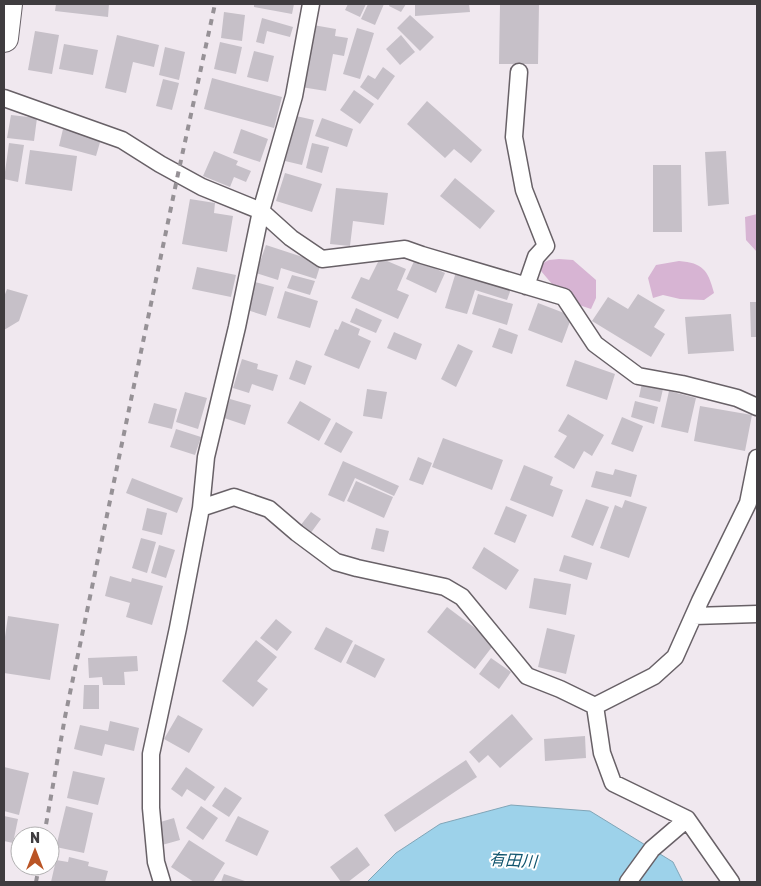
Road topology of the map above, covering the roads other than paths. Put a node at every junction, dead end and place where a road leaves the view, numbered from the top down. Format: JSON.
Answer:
{"nodes":[{"id":1,"x":8,"y":4,"type":"edge"},
{"id":2,"x":311,"y":4,"type":"edge"},
{"id":3,"x":4,"y":38,"type":"edge"},
{"id":4,"x":519,"y":72,"type":"dead end"},
{"id":5,"x":4,"y":98,"type":"edge"},
{"id":6,"x":261,"y":211,"type":"junction"},
{"id":7,"x":526,"y":286,"type":"junction"},
{"id":8,"x":757,"y":407,"type":"edge"},
{"id":9,"x":757,"y":458,"type":"edge"},
{"id":10,"x":201,"y":508,"type":"junction"},
{"id":11,"x":757,"y":614,"type":"edge"},
{"id":12,"x":694,"y":616,"type":"junction"},
{"id":13,"x":595,"y":706,"type":"junction"},
{"id":14,"x":687,"y":819,"type":"junction"},
{"id":15,"x":162,"y":882,"type":"edge"},
{"id":16,"x":628,"y":882,"type":"edge"},
{"id":17,"x":730,"y":882,"type":"edge"}],
"edges":[{"from":1,"to":3,"type":"highway"},
{"from":2,"to":6,"type":"street"},
{"from":4,"to":7,"type":"street"},
{"from":5,"to":6,"type":"street"},
{"from":6,"to":7,"type":"street"},
{"from":6,"to":10,"type":"street"},
{"from":7,"to":8,"type":"street"},
{"from":9,"to":12,"type":"street"},
{"from":10,"to":13,"type":"street"},
{"from":10,"to":15,"type":"street"},
{"from":11,"to":12,"type":"street"},
{"from":12,"to":13,"type":"street"},
{"from":13,"to":14,"type":"street"},
{"from":14,"to":16,"type":"street"},
{"from":14,"to":17,"type":"street"}]}
